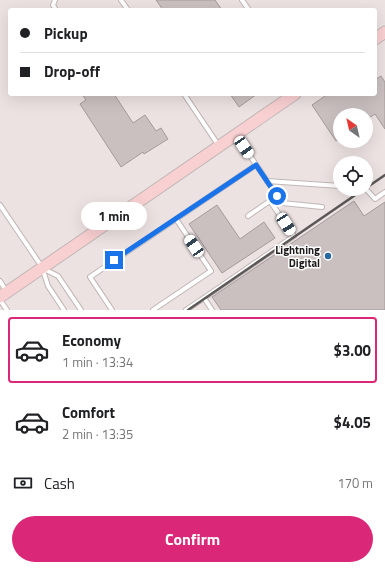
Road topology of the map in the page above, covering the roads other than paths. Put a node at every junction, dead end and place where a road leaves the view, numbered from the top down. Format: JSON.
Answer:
{"nodes":[{"id":1,"x":185,"y":96,"type":"edge"},
{"id":2,"x":292,"y":96,"type":"edge"},
{"id":3,"x":236,"y":135,"type":"junction"},
{"id":4,"x":219,"y":146,"type":"junction"},
{"id":5,"x":256,"y":165,"type":"junction"},
{"id":6,"x":267,"y":180,"type":"junction"},
{"id":7,"x":333,"y":185,"type":"edge"},
{"id":8,"x":385,"y":192,"type":"edge"},
{"id":9,"x":277,"y":196,"type":"junction"},
{"id":10,"x":372,"y":196,"type":"edge"},
{"id":11,"x":270,"y":201,"type":"junction"},
{"id":12,"x":0,"y":205,"type":"edge"},
{"id":13,"x":322,"y":207,"type":"dead end"},
{"id":14,"x":248,"y":216,"type":"dead end"},
{"id":15,"x":176,"y":219,"type":"junction"},
{"id":16,"x":42,"y":268,"type":"junction"},
{"id":17,"x":0,"y":281,"type":"edge"},
{"id":18,"x":2,"y":296,"type":"edge"},
{"id":19,"x":204,"y":298,"type":"junction"},
{"id":20,"x":7,"y":310,"type":"edge"},
{"id":21,"x":64,"y":310,"type":"edge"},
{"id":22,"x":81,"y":310,"type":"edge"},
{"id":23,"x":112,"y":310,"type":"edge"},
{"id":24,"x":153,"y":310,"type":"edge"},
{"id":25,"x":186,"y":310,"type":"edge"},
{"id":26,"x":212,"y":310,"type":"edge"}],
"edges":[{"from":1,"to":4,"type":"lane"},
{"from":2,"to":3,"type":"main road"},
{"from":3,"to":4,"type":"main road"},
{"from":3,"to":5,"type":"lane"},
{"from":4,"to":16,"type":"main road"},
{"from":5,"to":6,"type":"lane"},
{"from":5,"to":15,"type":"lane"},
{"from":6,"to":7,"type":"lane"},
{"from":6,"to":9,"type":"lane"},
{"from":8,"to":10,"type":"lane"},
{"from":9,"to":11,"type":"lane"},
{"from":9,"to":13,"type":"lane"},
{"from":11,"to":14,"type":"lane"},
{"from":11,"to":19,"type":"lane"},
{"from":12,"to":16,"type":"lane"},
{"from":15,"to":23,"type":"lane"},
{"from":15,"to":24,"type":"lane"},
{"from":16,"to":18,"type":"main road"},
{"from":16,"to":21,"type":"lane"},
{"from":16,"to":22,"type":"lane"},
{"from":17,"to":18,"type":"lane"},
{"from":18,"to":20,"type":"lane"},
{"from":19,"to":25,"type":"lane"},
{"from":19,"to":26,"type":"lane"}]}
